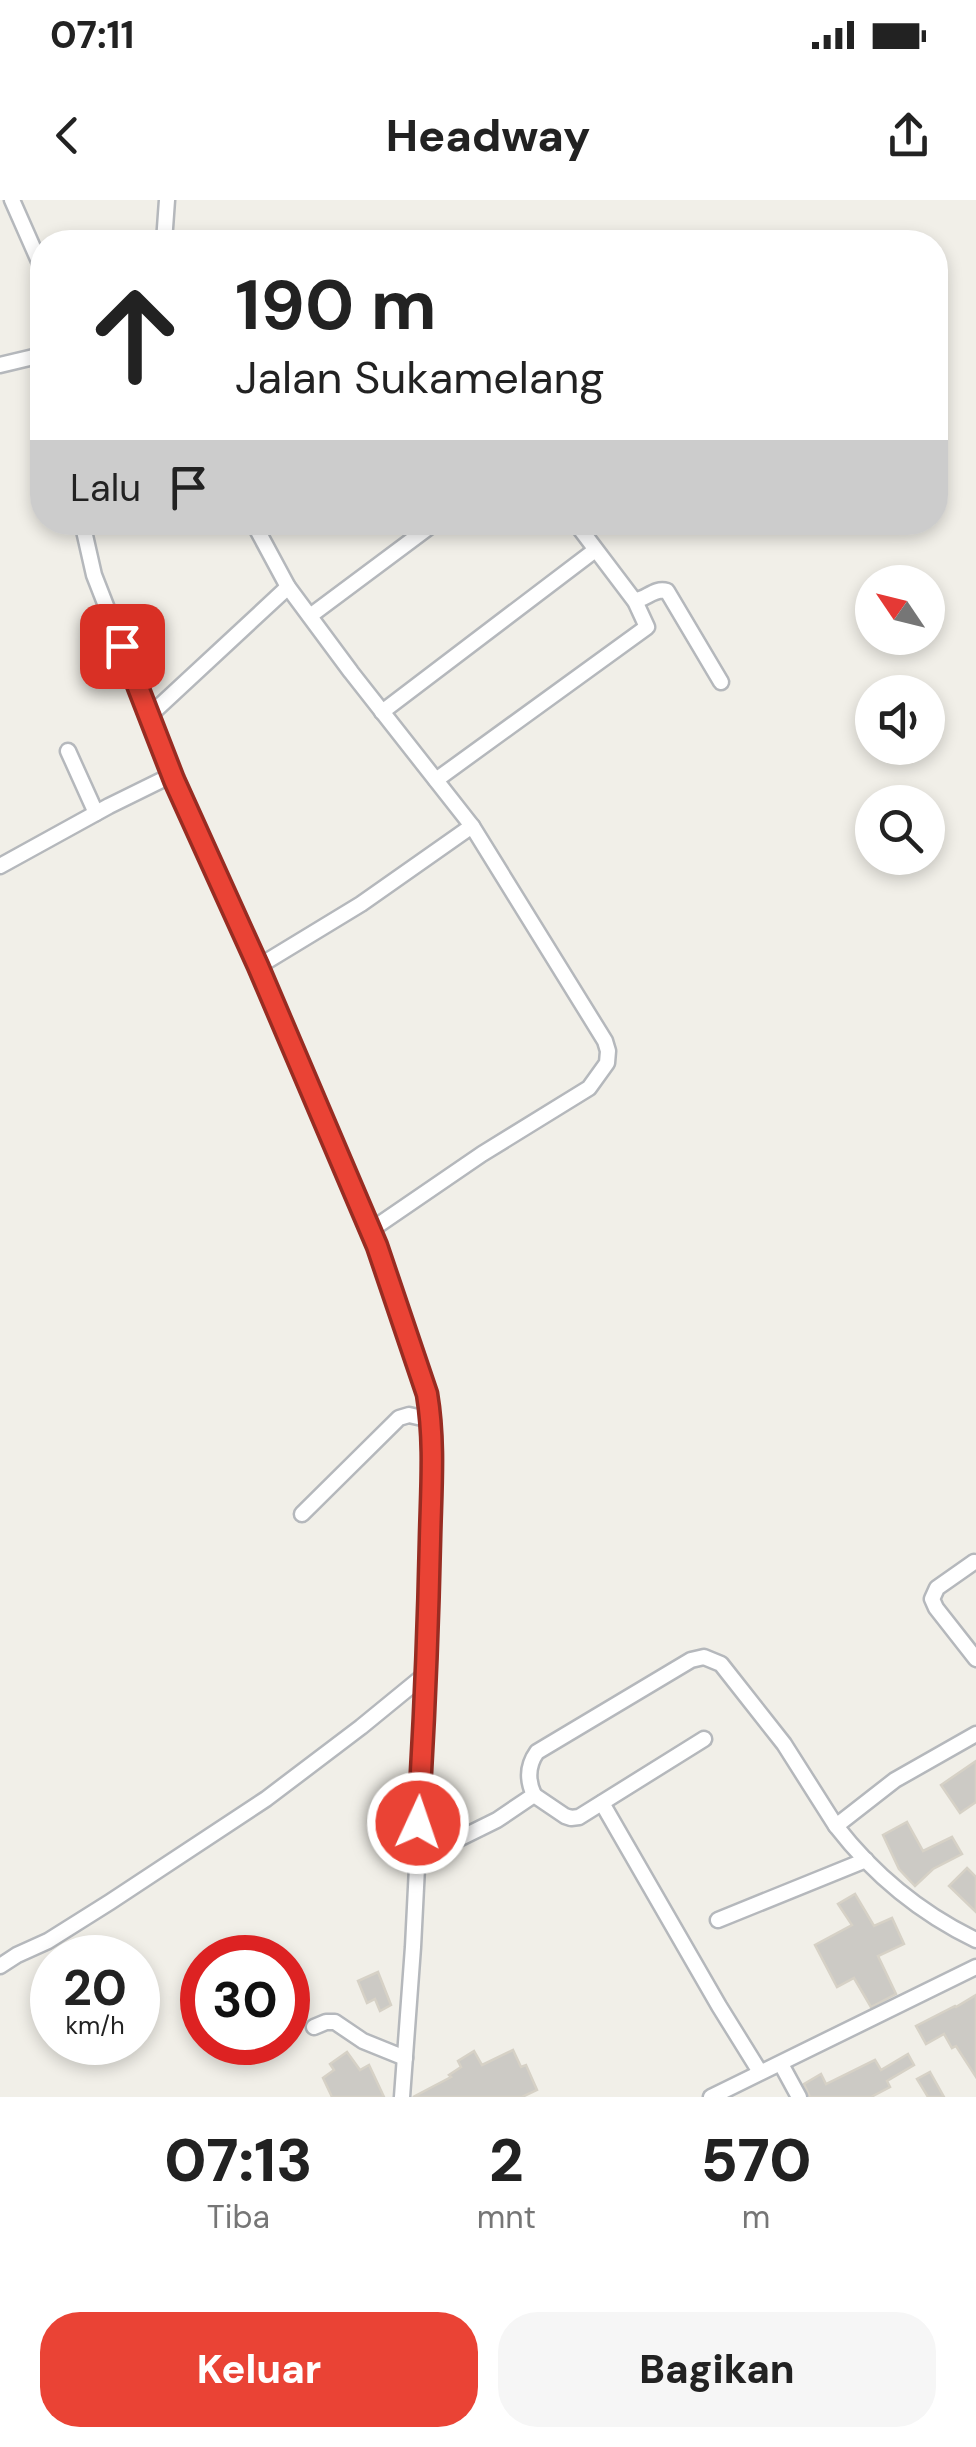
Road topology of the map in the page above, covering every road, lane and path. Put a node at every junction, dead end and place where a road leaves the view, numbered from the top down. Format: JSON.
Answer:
{"nodes":[{"id":1,"x":12,"y":200,"type":"edge"},
{"id":2,"x":166,"y":200,"type":"edge"},
{"id":3,"x":165,"y":230,"type":"edge"},
{"id":4,"x":30,"y":241,"type":"edge"},
{"id":5,"x":30,"y":359,"type":"edge"},
{"id":6,"x":0,"y":366,"type":"edge"},
{"id":7,"x":85,"y":535,"type":"edge"},
{"id":8,"x":260,"y":535,"type":"edge"},
{"id":9,"x":419,"y":535,"type":"edge"},
{"id":10,"x":584,"y":535,"type":"edge"},
{"id":11,"x":594,"y":550,"type":"junction"},
{"id":12,"x":288,"y":586,"type":"junction"},
{"id":13,"x":635,"y":601,"type":"junction"},
{"id":14,"x":310,"y":616,"type":"junction"},
{"id":15,"x":721,"y":682,"type":"dead end"},
{"id":16,"x":382,"y":712,"type":"junction"},
{"id":17,"x":150,"y":716,"type":"junction"},
{"id":18,"x":68,"y":751,"type":"dead end"},
{"id":19,"x":172,"y":775,"type":"junction"},
{"id":20,"x":436,"y":780,"type":"junction"},
{"id":21,"x":96,"y":812,"type":"junction"},
{"id":22,"x":472,"y":826,"type":"junction"},
{"id":23,"x":0,"y":866,"type":"edge"},
{"id":24,"x":258,"y":966,"type":"junction"},
{"id":25,"x":371,"y":1230,"type":"junction"},
{"id":26,"x":431,"y":1416,"type":"junction"},
{"id":27,"x":302,"y":1514,"type":"dead end"},
{"id":28,"x":974,"y":1562,"type":"edge"},
{"id":29,"x":976,"y":1659,"type":"edge"},
{"id":30,"x":427,"y":1672,"type":"junction"},
{"id":31,"x":976,"y":1734,"type":"edge"},
{"id":32,"x":704,"y":1738,"type":"dead end"},
{"id":33,"x":534,"y":1795,"type":"junction"},
{"id":34,"x":602,"y":1803,"type":"junction"},
{"id":35,"x":836,"y":1826,"type":"junction"},
{"id":36,"x":416,"y":1860,"type":"junction"},
{"id":37,"x":866,"y":1860,"type":"junction"},
{"id":38,"x":718,"y":1920,"type":"dead end"},
{"id":39,"x":976,"y":1940,"type":"edge"},
{"id":40,"x":0,"y":1966,"type":"edge"},
{"id":41,"x":976,"y":1967,"type":"edge"},
{"id":42,"x":314,"y":2027,"type":"dead end"},
{"id":43,"x":405,"y":2058,"type":"junction"},
{"id":44,"x":781,"y":2064,"type":"junction"},
{"id":45,"x":760,"y":2072,"type":"junction"},
{"id":46,"x":718,"y":2096,"type":"edge"},
{"id":47,"x":402,"y":2097,"type":"edge"},
{"id":48,"x":799,"y":2097,"type":"edge"}],
"edges":[{"from":1,"to":4,"type":"street"},
{"from":2,"to":3,"type":"street"},
{"from":5,"to":6,"type":"street"},
{"from":7,"to":17,"type":"street"},
{"from":8,"to":12,"type":"street"},
{"from":9,"to":14,"type":"street"},
{"from":10,"to":11,"type":"street"},
{"from":11,"to":13,"type":"street"},
{"from":11,"to":16,"type":"street"},
{"from":12,"to":14,"type":"street"},
{"from":12,"to":17,"type":"street"},
{"from":13,"to":15,"type":"street"},
{"from":13,"to":20,"type":"street"},
{"from":14,"to":16,"type":"street"},
{"from":16,"to":20,"type":"street"},
{"from":17,"to":19,"type":"street"},
{"from":18,"to":21,"type":"street"},
{"from":19,"to":21,"type":"street"},
{"from":19,"to":24,"type":"street"},
{"from":20,"to":22,"type":"street"},
{"from":21,"to":23,"type":"street"},
{"from":22,"to":24,"type":"street"},
{"from":22,"to":25,"type":"street"},
{"from":24,"to":25,"type":"street"},
{"from":25,"to":26,"type":"street"},
{"from":26,"to":27,"type":"street"},
{"from":26,"to":30,"type":"street"},
{"from":28,"to":29,"type":"street"},
{"from":30,"to":36,"type":"street"},
{"from":30,"to":40,"type":"street"},
{"from":31,"to":35,"type":"street"},
{"from":32,"to":34,"type":"street"},
{"from":33,"to":34,"type":"street"},
{"from":33,"to":35,"type":"street"},
{"from":33,"to":36,"type":"street"},
{"from":34,"to":45,"type":"street"},
{"from":35,"to":37,"type":"street"},
{"from":36,"to":43,"type":"street"},
{"from":37,"to":38,"type":"street"},
{"from":37,"to":39,"type":"street"},
{"from":41,"to":44,"type":"street"},
{"from":42,"to":43,"type":"street"},
{"from":43,"to":47,"type":"street"},
{"from":44,"to":45,"type":"street"},
{"from":44,"to":48,"type":"street"},
{"from":45,"to":46,"type":"street"}]}
